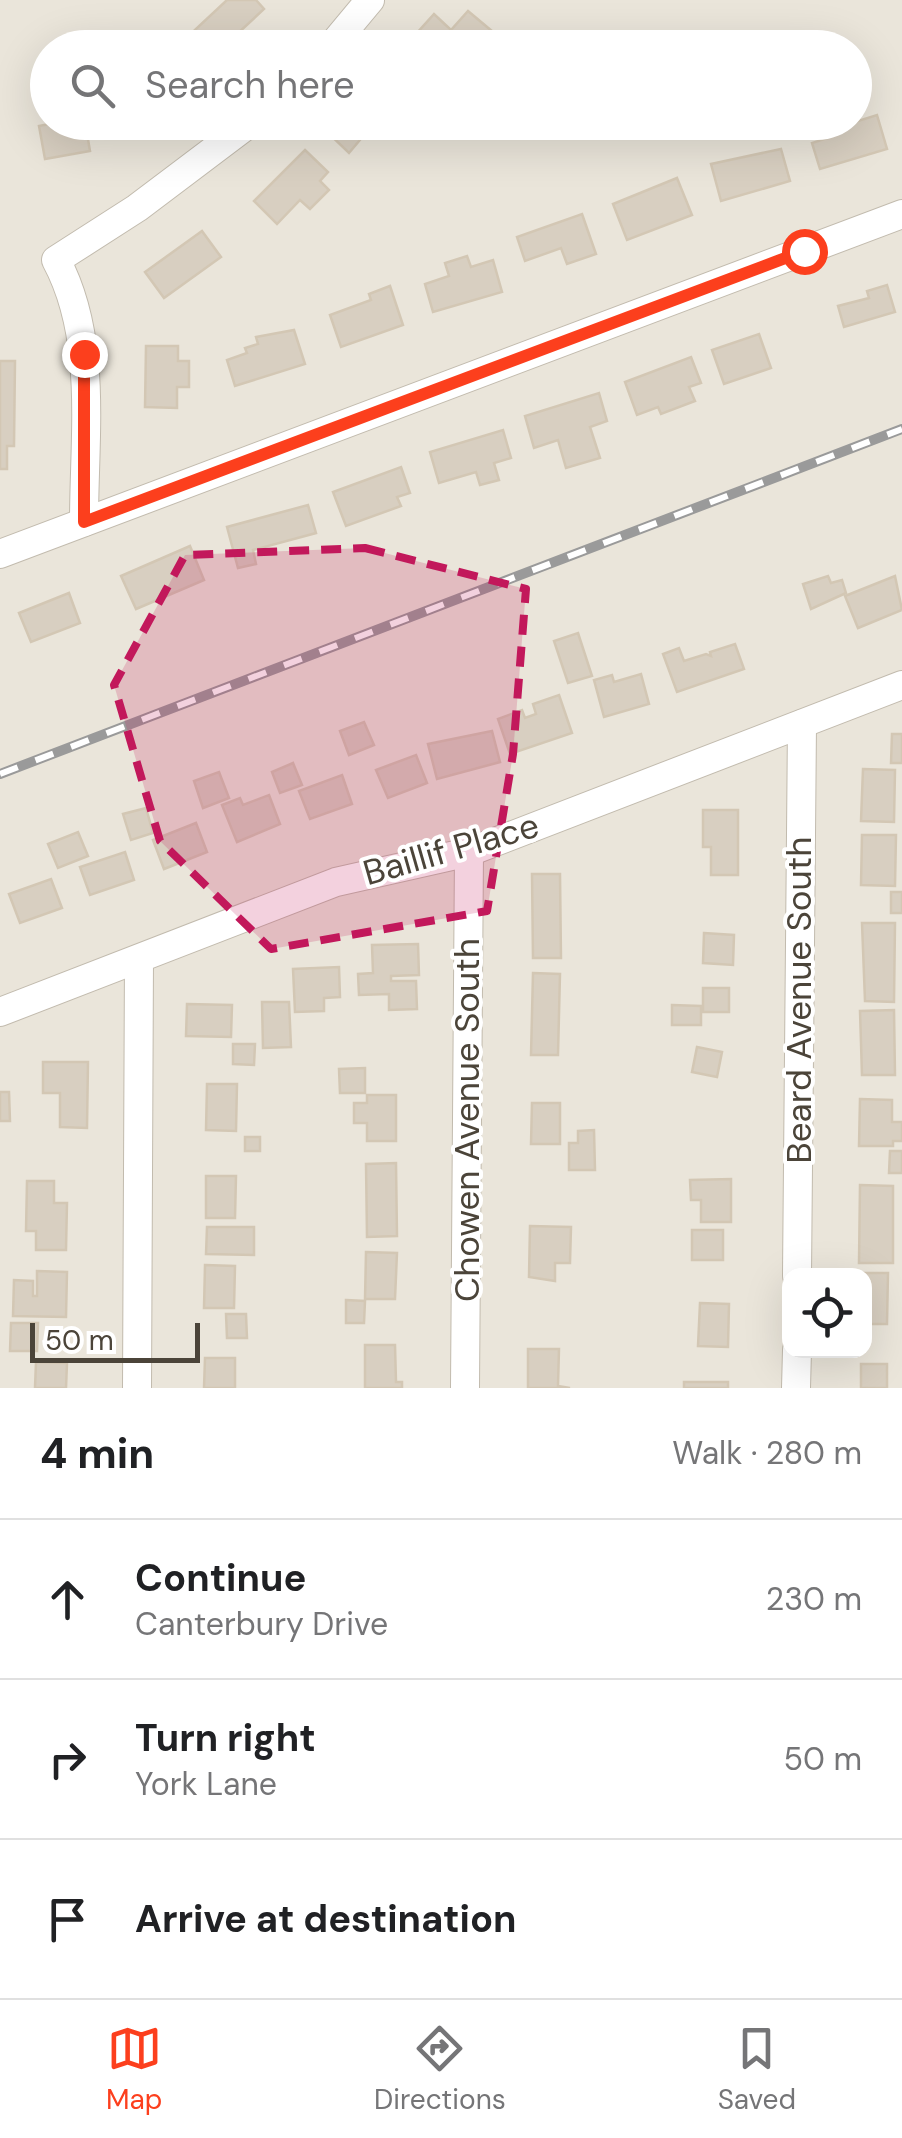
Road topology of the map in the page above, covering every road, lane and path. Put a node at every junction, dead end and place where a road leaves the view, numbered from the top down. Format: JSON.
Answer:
{"nodes":[{"id":1,"x":370,"y":0,"type":"edge"},
{"id":2,"x":345,"y":30,"type":"edge"},
{"id":3,"x":228,"y":140,"type":"edge"},
{"id":4,"x":902,"y":214,"type":"edge"},
{"id":5,"x":84,"y":522,"type":"junction"},
{"id":6,"x":0,"y":554,"type":"edge"},
{"id":7,"x":902,"y":685,"type":"edge"},
{"id":8,"x":802,"y":724,"type":"junction"},
{"id":9,"x":469,"y":852,"type":"junction"},
{"id":10,"x":139,"y":959,"type":"junction"},
{"id":11,"x":0,"y":1012,"type":"edge"},
{"id":12,"x":797,"y":1268,"type":"edge"},
{"id":13,"x":797,"y":1358,"type":"edge"},
{"id":14,"x":137,"y":1388,"type":"edge"},
{"id":15,"x":465,"y":1388,"type":"edge"},
{"id":16,"x":796,"y":1388,"type":"edge"}],
"edges":[{"from":1,"to":2,"type":"street"},
{"from":3,"to":5,"type":"street"},
{"from":4,"to":5,"type":"street"},
{"from":5,"to":6,"type":"street"},
{"from":7,"to":8,"type":"street","name":"Baillif Place"},
{"from":8,"to":9,"type":"street","name":"Baillif Place"},
{"from":8,"to":12,"type":"street","name":"Beard Avenue South"},
{"from":9,"to":10,"type":"street","name":"Baillif Place"},
{"from":9,"to":15,"type":"street","name":"Chowen Avenue South"},
{"from":10,"to":11,"type":"street","name":"Baillif Place"},
{"from":10,"to":14,"type":"street"},
{"from":13,"to":16,"type":"street"}]}
